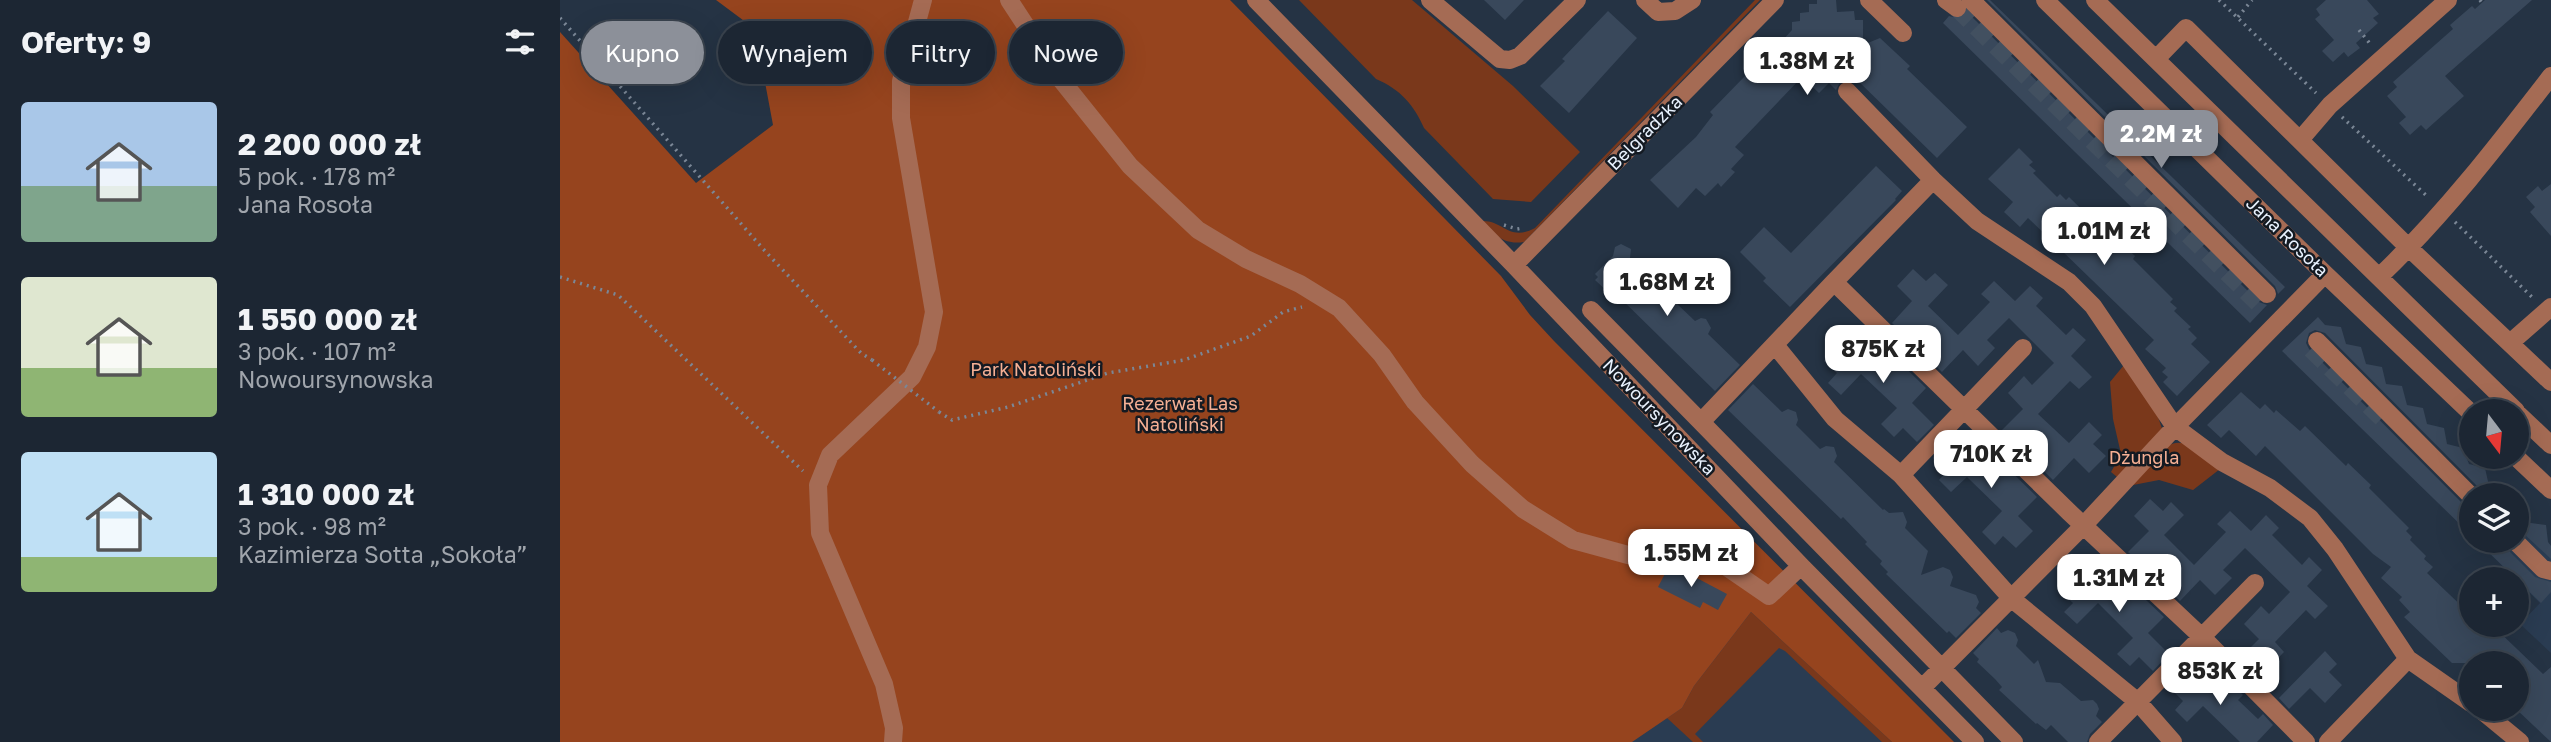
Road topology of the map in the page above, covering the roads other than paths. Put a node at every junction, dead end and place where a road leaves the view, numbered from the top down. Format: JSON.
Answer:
{"nodes":[{"id":1,"x":923,"y":0,"type":"edge"},
{"id":2,"x":1009,"y":0,"type":"edge"},
{"id":3,"x":1256,"y":0,"type":"edge"},
{"id":4,"x":1430,"y":0,"type":"edge"},
{"id":5,"x":1577,"y":0,"type":"edge"},
{"id":6,"x":1645,"y":0,"type":"edge"},
{"id":7,"x":1692,"y":0,"type":"edge"},
{"id":8,"x":1775,"y":0,"type":"edge"},
{"id":9,"x":1869,"y":0,"type":"edge"},
{"id":10,"x":2045,"y":0,"type":"edge"},
{"id":11,"x":2095,"y":0,"type":"edge"},
{"id":12,"x":1958,"y":3,"type":"edge"},
{"id":13,"x":2439,"y":3,"type":"edge"},
{"id":14,"x":1903,"y":33,"type":"dead end"},
{"id":15,"x":2156,"y":59,"type":"junction"},
{"id":16,"x":2551,"y":76,"type":"edge"},
{"id":17,"x":1847,"y":91,"type":"dead end"},
{"id":18,"x":2300,"y":139,"type":"junction"},
{"id":19,"x":1933,"y":180,"type":"junction"},
{"id":20,"x":2409,"y":248,"type":"junction"},
{"id":21,"x":1514,"y":265,"type":"junction"},
{"id":22,"x":2325,"y":274,"type":"junction"},
{"id":23,"x":2379,"y":277,"type":"junction"},
{"id":24,"x":1834,"y":282,"type":"junction"},
{"id":25,"x":2267,"y":295,"type":"dead end"},
{"id":26,"x":2549,"y":309,"type":"edge"},
{"id":27,"x":1591,"y":310,"type":"dead end"},
{"id":28,"x":2317,"y":341,"type":"dead end"},
{"id":29,"x":2510,"y":344,"type":"junction"},
{"id":30,"x":1775,"y":345,"type":"junction"},
{"id":31,"x":2024,"y":348,"type":"dead end"},
{"id":32,"x":2551,"y":382,"type":"edge"},
{"id":33,"x":2504,"y":399,"type":"edge"},
{"id":34,"x":2459,"y":402,"type":"edge"},
{"id":35,"x":1965,"y":410,"type":"junction"},
{"id":36,"x":1701,"y":422,"type":"junction"},
{"id":37,"x":2529,"y":424,"type":"edge"},
{"id":38,"x":2175,"y":427,"type":"junction"},
{"id":39,"x":2551,"y":445,"type":"edge"},
{"id":40,"x":2529,"y":469,"type":"edge"},
{"id":41,"x":1900,"y":475,"type":"junction"},
{"id":42,"x":2459,"y":484,"type":"edge"},
{"id":43,"x":2551,"y":490,"type":"edge"},
{"id":44,"x":2084,"y":525,"type":"junction"},
{"id":45,"x":2527,"y":553,"type":"edge"},
{"id":46,"x":1801,"y":566,"type":"junction"},
{"id":47,"x":2551,"y":571,"type":"edge"},
{"id":48,"x":2255,"y":583,"type":"dead end"},
{"id":49,"x":2012,"y":600,"type":"junction"},
{"id":50,"x":2203,"y":638,"type":"junction"},
{"id":51,"x":2408,"y":659,"type":"junction"},
{"id":52,"x":1943,"y":669,"type":"junction"},
{"id":53,"x":1922,"y":688,"type":"junction"},
{"id":54,"x":2459,"y":695,"type":"edge"},
{"id":55,"x":2138,"y":702,"type":"junction"},
{"id":56,"x":2495,"y":721,"type":"edge"},
{"id":57,"x":893,"y":742,"type":"edge"},
{"id":58,"x":1975,"y":742,"type":"edge"},
{"id":59,"x":2014,"y":742,"type":"edge"},
{"id":60,"x":2098,"y":742,"type":"edge"},
{"id":61,"x":2172,"y":742,"type":"edge"},
{"id":62,"x":2306,"y":742,"type":"edge"},
{"id":63,"x":2328,"y":742,"type":"edge"},
{"id":64,"x":2520,"y":742,"type":"edge"}],
"edges":[{"from":1,"to":57,"type":"street"},
{"from":2,"to":46,"type":"street"},
{"from":3,"to":21,"type":"street","name":"Nowoursynowska"},
{"from":4,"to":5,"type":"street"},
{"from":6,"to":7,"type":"street"},
{"from":8,"to":21,"type":"street","name":"Belgradzka"},
{"from":9,"to":14,"type":"street"},
{"from":10,"to":22,"type":"street","name":"Jana Rosoła"},
{"from":11,"to":15,"type":"street","name":"Jana Rosoła"},
{"from":12,"to":25,"type":"street"},
{"from":13,"to":18,"type":"street"},
{"from":15,"to":18,"type":"street"},
{"from":15,"to":23,"type":"street","name":"Jana Rosoła"},
{"from":16,"to":20,"type":"street"},
{"from":17,"to":19,"type":"street"},
{"from":18,"to":20,"type":"street"},
{"from":19,"to":24,"type":"street"},
{"from":19,"to":38,"type":"street"},
{"from":20,"to":23,"type":"street"},
{"from":20,"to":29,"type":"street"},
{"from":21,"to":46,"type":"street","name":"Nowoursynowska"},
{"from":22,"to":34,"type":"street","name":"Jana Rosoła"},
{"from":22,"to":38,"type":"street"},
{"from":23,"to":33,"type":"street","name":"Jana Rosoła"},
{"from":24,"to":30,"type":"street"},
{"from":24,"to":35,"type":"street"},
{"from":26,"to":29,"type":"street"},
{"from":27,"to":36,"type":"street"},
{"from":28,"to":42,"type":"street"},
{"from":29,"to":32,"type":"street"},
{"from":30,"to":36,"type":"street"},
{"from":30,"to":41,"type":"street"},
{"from":31,"to":35,"type":"street"},
{"from":35,"to":41,"type":"street"},
{"from":35,"to":44,"type":"street"},
{"from":36,"to":52,"type":"street"},
{"from":37,"to":39,"type":"street","name":"Jana Rosoła"},
{"from":38,"to":44,"type":"street"},
{"from":38,"to":51,"type":"street"},
{"from":40,"to":43,"type":"street"},
{"from":41,"to":49,"type":"street"},
{"from":44,"to":49,"type":"street"},
{"from":44,"to":50,"type":"street"},
{"from":45,"to":47,"type":"street"},
{"from":46,"to":53,"type":"street","name":"Nowoursynowska"},
{"from":48,"to":50,"type":"street"},
{"from":49,"to":52,"type":"street"},
{"from":49,"to":55,"type":"street"},
{"from":50,"to":55,"type":"street"},
{"from":50,"to":62,"type":"street"},
{"from":51,"to":54,"type":"street"},
{"from":51,"to":63,"type":"street"},
{"from":52,"to":53,"type":"street"},
{"from":52,"to":59,"type":"street"},
{"from":53,"to":58,"type":"street","name":"Nowoursynowska"},
{"from":55,"to":60,"type":"street"},
{"from":55,"to":61,"type":"street"},
{"from":56,"to":64,"type":"street"}]}
